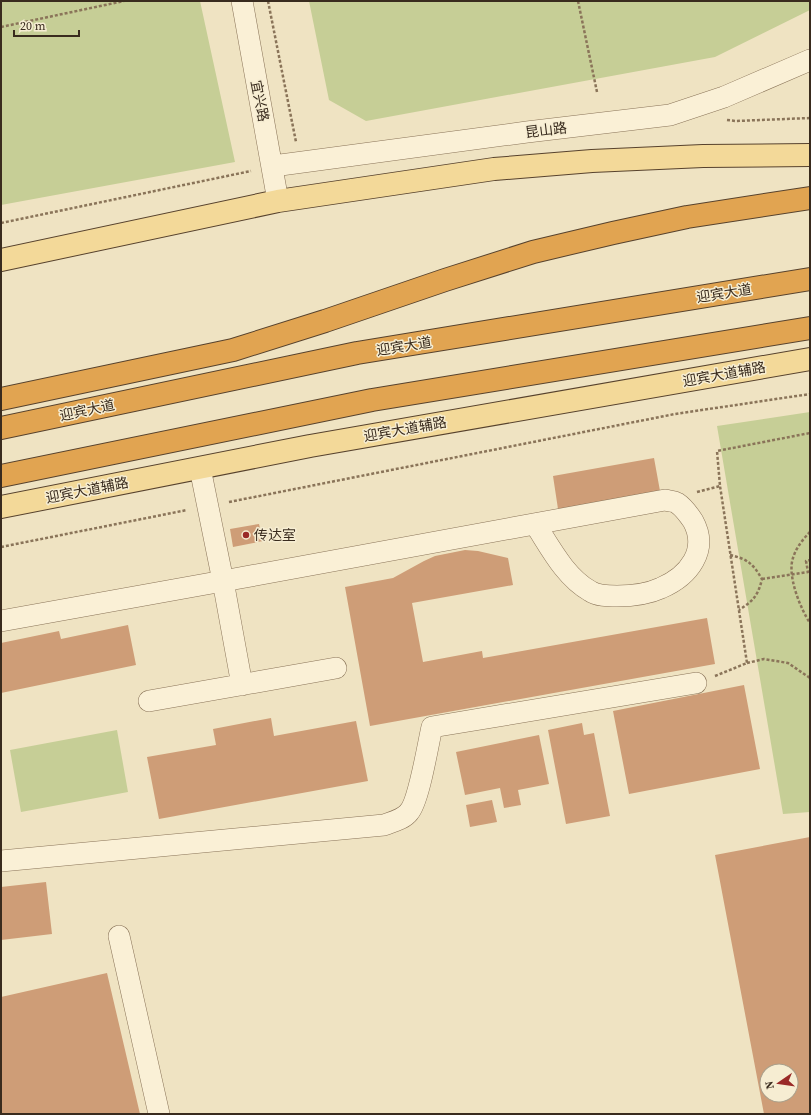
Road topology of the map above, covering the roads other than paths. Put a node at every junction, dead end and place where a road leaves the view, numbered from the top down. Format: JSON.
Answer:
{"nodes":[{"id":1,"x":242,"y":1,"type":"edge"},
{"id":2,"x":810,"y":60,"type":"edge"},
{"id":3,"x":810,"y":154,"type":"edge"},
{"id":4,"x":273,"y":166,"type":"junction"},
{"id":5,"x":810,"y":198,"type":"edge"},
{"id":6,"x":278,"y":201,"type":"junction"},
{"id":7,"x":1,"y":260,"type":"edge"},
{"id":8,"x":810,"y":279,"type":"edge"},
{"id":9,"x":810,"y":328,"type":"edge"},
{"id":10,"x":810,"y":359,"type":"edge"},
{"id":11,"x":1,"y":399,"type":"edge"},
{"id":12,"x":1,"y":428,"type":"edge"},
{"id":13,"x":200,"y":468,"type":"junction"},
{"id":14,"x":1,"y":476,"type":"edge"},
{"id":15,"x":1,"y":507,"type":"edge"},
{"id":16,"x":534,"y":524,"type":"junction"},
{"id":17,"x":223,"y":581,"type":"junction"},
{"id":18,"x":1,"y":621,"type":"edge"},
{"id":19,"x":336,"y":668,"type":"dead end"},
{"id":20,"x":696,"y":683,"type":"road end"},
{"id":21,"x":242,"y":684,"type":"junction"},
{"id":22,"x":149,"y":701,"type":"dead end"},
{"id":23,"x":1,"y":861,"type":"edge"},
{"id":24,"x":119,"y":936,"type":"dead end"},
{"id":25,"x":159,"y":1114,"type":"edge"}],
"edges":[{"from":1,"to":4,"type":"street","name":"宜兴路"},
{"from":2,"to":4,"type":"street","name":"昆山路"},
{"from":3,"to":6,"type":"main road"},
{"from":4,"to":6,"type":"street","name":"宜兴路"},
{"from":5,"to":11,"type":"highway"},
{"from":6,"to":7,"type":"main road"},
{"from":8,"to":12,"type":"highway","name":"迎宾大道"},
{"from":9,"to":14,"type":"highway"},
{"from":10,"to":13,"type":"main road","name":"迎宾大道辅路"},
{"from":13,"to":15,"type":"main road","name":"迎宾大道辅路"},
{"from":13,"to":17,"type":"street"},
{"from":16,"to":16,"type":"street"},
{"from":16,"to":17,"type":"street"},
{"from":17,"to":18,"type":"street"},
{"from":17,"to":21,"type":"street"},
{"from":19,"to":21,"type":"street"},
{"from":20,"to":23,"type":"street"},
{"from":21,"to":22,"type":"street"},
{"from":24,"to":25,"type":"street"}]}
